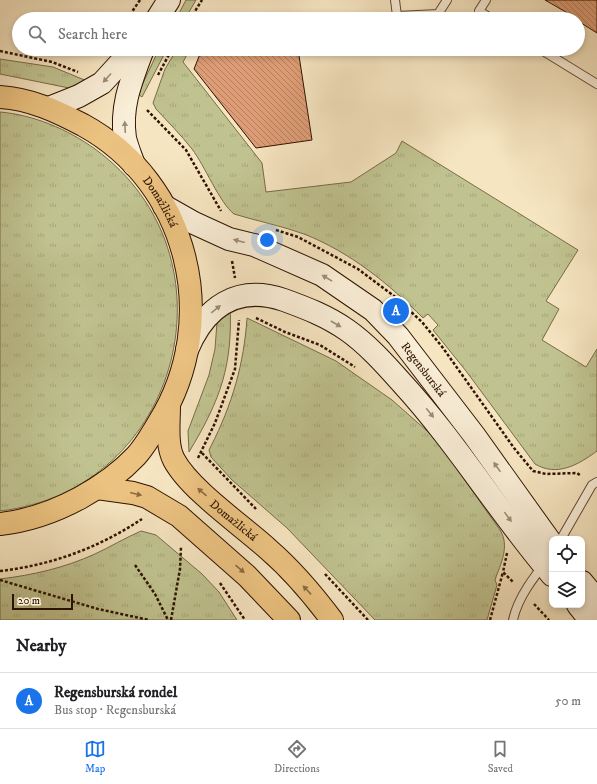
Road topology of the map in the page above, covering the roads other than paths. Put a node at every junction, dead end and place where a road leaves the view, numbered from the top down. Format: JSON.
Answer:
{"nodes":[{"id":1,"x":169,"y":0,"type":"edge"},
{"id":2,"x":395,"y":0,"type":"edge"},
{"id":3,"x":447,"y":0,"type":"edge"},
{"id":4,"x":486,"y":0,"type":"edge"},
{"id":5,"x":161,"y":12,"type":"edge"},
{"id":6,"x":396,"y":12,"type":"edge"},
{"id":7,"x":439,"y":12,"type":"edge"},
{"id":8,"x":481,"y":12,"type":"edge"},
{"id":9,"x":127,"y":56,"type":"edge"},
{"id":10,"x":140,"y":56,"type":"edge"},
{"id":11,"x":551,"y":56,"type":"edge"},
{"id":12,"x":597,"y":84,"type":"edge"},
{"id":13,"x":0,"y":97,"type":"edge"},
{"id":14,"x":48,"y":108,"type":"junction"},
{"id":15,"x":134,"y":165,"type":"junction"},
{"id":16,"x":164,"y":206,"type":"junction"},
{"id":17,"x":187,"y":351,"type":"junction"},
{"id":18,"x":169,"y":406,"type":"junction"},
{"id":19,"x":597,"y":482,"type":"edge"},
{"id":20,"x":97,"y":488,"type":"junction"},
{"id":21,"x":0,"y":524,"type":"edge"},
{"id":22,"x":563,"y":536,"type":"edge"},
{"id":23,"x":549,"y":540,"type":"edge"},
{"id":24,"x":549,"y":564,"type":"edge"},
{"id":25,"x":585,"y":586,"type":"edge"},
{"id":26,"x":597,"y":600,"type":"edge"},
{"id":27,"x":580,"y":608,"type":"edge"},
{"id":28,"x":289,"y":620,"type":"edge"},
{"id":29,"x":332,"y":620,"type":"edge"},
{"id":30,"x":512,"y":620,"type":"edge"},
{"id":31,"x":590,"y":620,"type":"edge"}],
"edges":[{"from":1,"to":5,"type":"main road"},
{"from":2,"to":6,"type":"lane"},
{"from":3,"to":7,"type":"lane"},
{"from":4,"to":8,"type":"lane"},
{"from":9,"to":14,"type":"main road","one_way":true},
{"from":15,"to":10,"type":"main road","name":"Domažlická","one_way":true},
{"from":11,"to":12,"type":"lane"},
{"from":13,"to":14,"type":"main road","name":"Domažlická"},
{"from":14,"to":15,"type":"main road","name":"Domažlická"},
{"from":15,"to":16,"type":"main road","name":"Domažlická"},
{"from":16,"to":17,"type":"main road","name":"Domažlická"},
{"from":23,"to":16,"type":"main road","name":"Regensburská","one_way":true},
{"from":17,"to":18,"type":"main road","name":"Domažlická"},
{"from":17,"to":24,"type":"main road","name":"Regensburská","one_way":true},
{"from":18,"to":20,"type":"main road","name":"Domažlická"},
{"from":29,"to":18,"type":"main road","name":"Domažlická","one_way":true},
{"from":19,"to":22,"type":"lane"},
{"from":20,"to":21,"type":"main road","name":"Domažlická"},
{"from":20,"to":28,"type":"main road","one_way":true},
{"from":24,"to":30,"type":"lane"},
{"from":25,"to":26,"type":"main road"},
{"from":27,"to":31,"type":"main road"}]}
